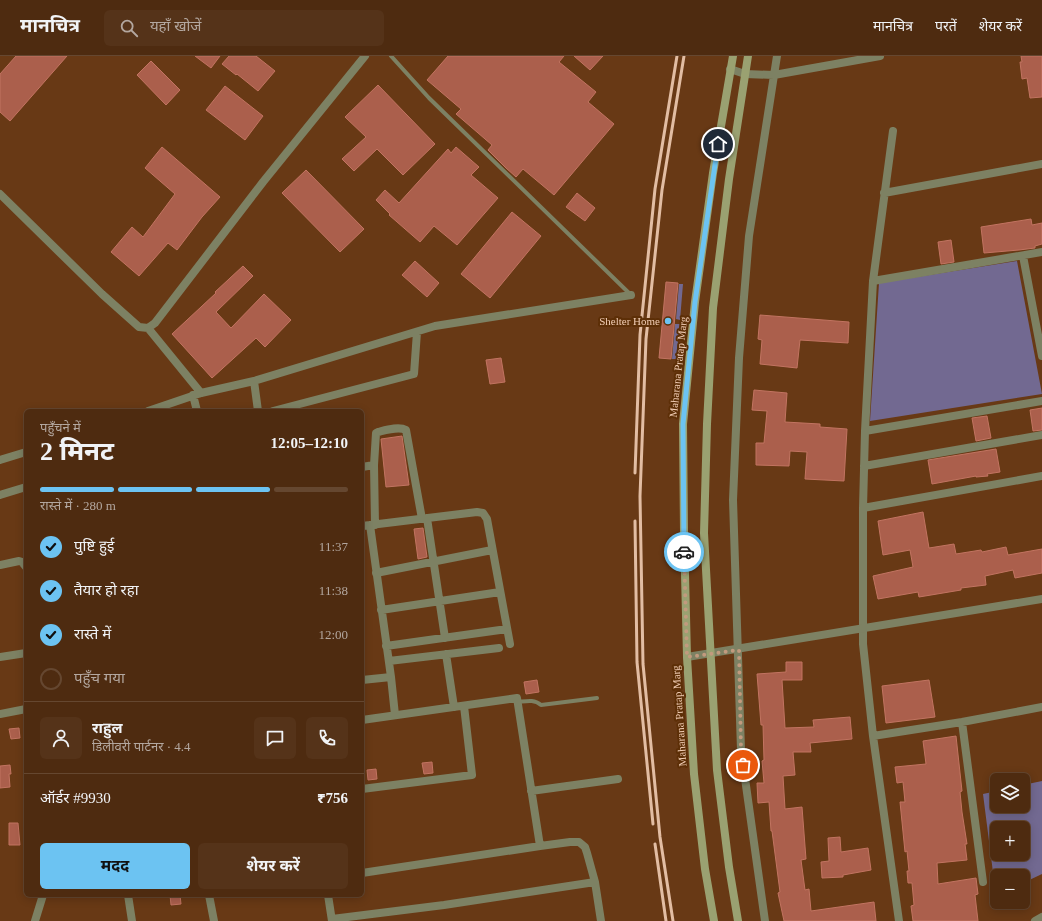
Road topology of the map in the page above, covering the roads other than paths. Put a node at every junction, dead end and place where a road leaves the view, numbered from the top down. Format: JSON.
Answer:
{"nodes":[{"id":1,"x":366,"y":56,"type":"edge"},
{"id":2,"x":391,"y":56,"type":"edge"},
{"id":3,"x":733,"y":56,"type":"edge"},
{"id":4,"x":748,"y":56,"type":"edge"},
{"id":5,"x":777,"y":56,"type":"edge"},
{"id":6,"x":880,"y":56,"type":"edge"},
{"id":7,"x":730,"y":69,"type":"junction"},
{"id":8,"x":745,"y":74,"type":"junction"},
{"id":9,"x":774,"y":76,"type":"junction"},
{"id":10,"x":893,"y":131,"type":"dead end"},
{"id":11,"x":1042,"y":164,"type":"edge"},
{"id":12,"x":884,"y":193,"type":"junction"},
{"id":13,"x":0,"y":194,"type":"edge"},
{"id":14,"x":1042,"y":252,"type":"edge"},
{"id":15,"x":1023,"y":256,"type":"junction"},
{"id":16,"x":873,"y":281,"type":"junction"},
{"id":17,"x":631,"y":295,"type":"joint"},
{"id":18,"x":148,"y":328,"type":"junction"},
{"id":19,"x":417,"y":332,"type":"junction"},
{"id":20,"x":1042,"y":356,"type":"edge"},
{"id":21,"x":254,"y":381,"type":"junction"},
{"id":22,"x":197,"y":394,"type":"junction"},
{"id":23,"x":1042,"y":401,"type":"edge"},
{"id":24,"x":154,"y":409,"type":"edge"},
{"id":25,"x":197,"y":409,"type":"edge"},
{"id":26,"x":258,"y":409,"type":"edge"},
{"id":27,"x":280,"y":409,"type":"edge"},
{"id":28,"x":865,"y":431,"type":"junction"},
{"id":29,"x":1042,"y":435,"type":"edge"},
{"id":30,"x":24,"y":453,"type":"edge"},
{"id":31,"x":0,"y":460,"type":"edge"},
{"id":32,"x":374,"y":465,"type":"junction"},
{"id":33,"x":864,"y":466,"type":"junction"},
{"id":34,"x":364,"y":467,"type":"edge"},
{"id":35,"x":1042,"y":476,"type":"edge"},
{"id":36,"x":24,"y":487,"type":"edge"},
{"id":37,"x":0,"y":496,"type":"edge"},
{"id":38,"x":863,"y":508,"type":"junction"},
{"id":39,"x":424,"y":519,"type":"junction"},
{"id":40,"x":369,"y":525,"type":"edge"},
{"id":41,"x":492,"y":550,"type":"junction"},
{"id":42,"x":433,"y":561,"type":"junction"},
{"id":43,"x":24,"y":563,"type":"edge"},
{"id":44,"x":0,"y":565,"type":"edge"},
{"id":45,"x":376,"y":573,"type":"junction"},
{"id":46,"x":500,"y":592,"type":"junction"},
{"id":47,"x":1042,"y":599,"type":"edge"},
{"id":48,"x":440,"y":601,"type":"junction"},
{"id":49,"x":381,"y":610,"type":"junction"},
{"id":50,"x":507,"y":629,"type":"junction"},
{"id":51,"x":863,"y":630,"type":"junction"},
{"id":52,"x":445,"y":638,"type":"junction"},
{"id":53,"x":510,"y":644,"type":"dead end"},
{"id":54,"x":386,"y":646,"type":"junction"},
{"id":55,"x":499,"y":648,"type":"dead end"},
{"id":56,"x":739,"y":650,"type":"junction"},
{"id":57,"x":24,"y":653,"type":"edge"},
{"id":58,"x":446,"y":654,"type":"junction"},
{"id":59,"x":710,"y":655,"type":"junction"},
{"id":60,"x":0,"y":656,"type":"edge"},
{"id":61,"x":687,"y":657,"type":"junction"},
{"id":62,"x":388,"y":661,"type":"junction"},
{"id":63,"x":391,"y":677,"type":"junction"},
{"id":64,"x":364,"y":680,"type":"edge"},
{"id":65,"x":597,"y":698,"type":"dead end"},
{"id":66,"x":518,"y":702,"type":"junction"},
{"id":67,"x":464,"y":706,"type":"junction"},
{"id":68,"x":454,"y":707,"type":"junction"},
{"id":69,"x":1042,"y":707,"type":"edge"},
{"id":70,"x":24,"y":709,"type":"edge"},
{"id":71,"x":0,"y":714,"type":"edge"},
{"id":72,"x":395,"y":715,"type":"junction"},
{"id":73,"x":364,"y":720,"type":"edge"},
{"id":74,"x":962,"y":722,"type":"junction"},
{"id":75,"x":874,"y":736,"type":"junction"},
{"id":76,"x":618,"y":779,"type":"dead end"},
{"id":77,"x":364,"y":789,"type":"edge"},
{"id":78,"x":531,"y":791,"type":"junction"},
{"id":79,"x":540,"y":846,"type":"junction"},
{"id":80,"x":364,"y":873,"type":"edge"},
{"id":81,"x":595,"y":882,"type":"junction"},
{"id":82,"x":983,"y":882,"type":"dead end"},
{"id":83,"x":42,"y":897,"type":"edge"},
{"id":84,"x":128,"y":897,"type":"edge"},
{"id":85,"x":210,"y":897,"type":"edge"},
{"id":86,"x":328,"y":897,"type":"edge"},
{"id":87,"x":1042,"y":917,"type":"edge"},
{"id":88,"x":332,"y":920,"type":"edge"},
{"id":89,"x":601,"y":920,"type":"edge"},
{"id":90,"x":35,"y":921,"type":"edge"},
{"id":91,"x":132,"y":921,"type":"edge"},
{"id":92,"x":214,"y":921,"type":"edge"},
{"id":93,"x":592,"y":921,"type":"edge"},
{"id":94,"x":714,"y":921,"type":"edge"},
{"id":95,"x":738,"y":921,"type":"edge"},
{"id":96,"x":765,"y":921,"type":"edge"},
{"id":97,"x":899,"y":921,"type":"edge"},
{"id":98,"x":1035,"y":921,"type":"edge"}],
"edges":[{"from":1,"to":18,"type":"street"},
{"from":2,"to":17,"type":"lane"},
{"from":3,"to":7,"type":"main road","name":"Maharana Pratap Marg"},
{"from":4,"to":8,"type":"main road"},
{"from":5,"to":9,"type":"street"},
{"from":6,"to":9,"type":"street"},
{"from":7,"to":8,"type":"street"},
{"from":7,"to":61,"type":"main road","name":"Maharana Pratap Marg"},
{"from":8,"to":9,"type":"street"},
{"from":8,"to":59,"type":"main road"},
{"from":9,"to":56,"type":"street"},
{"from":10,"to":12,"type":"street"},
{"from":11,"to":12,"type":"street"},
{"from":12,"to":16,"type":"street"},
{"from":13,"to":18,"type":"street"},
{"from":14,"to":15,"type":"street"},
{"from":15,"to":16,"type":"street"},
{"from":15,"to":20,"type":"street"},
{"from":16,"to":28,"type":"street"},
{"from":17,"to":19,"type":"street"},
{"from":18,"to":22,"type":"street"},
{"from":19,"to":21,"type":"street"},
{"from":19,"to":27,"type":"street"},
{"from":21,"to":22,"type":"street"},
{"from":21,"to":26,"type":"street"},
{"from":22,"to":24,"type":"street"},
{"from":22,"to":25,"type":"street"},
{"from":23,"to":28,"type":"street"},
{"from":28,"to":33,"type":"street"},
{"from":29,"to":33,"type":"street"},
{"from":30,"to":31,"type":"street"},
{"from":32,"to":34,"type":"street"},
{"from":32,"to":39,"type":"street"},
{"from":32,"to":40,"type":"street"},
{"from":33,"to":38,"type":"street"},
{"from":35,"to":38,"type":"street"},
{"from":36,"to":37,"type":"street"},
{"from":38,"to":51,"type":"street"},
{"from":39,"to":40,"type":"street"},
{"from":39,"to":41,"type":"street"},
{"from":39,"to":42,"type":"street"},
{"from":40,"to":45,"type":"street"},
{"from":41,"to":42,"type":"street"},
{"from":41,"to":46,"type":"street"},
{"from":42,"to":45,"type":"street"},
{"from":42,"to":48,"type":"street"},
{"from":43,"to":44,"type":"street"},
{"from":45,"to":49,"type":"street"},
{"from":46,"to":48,"type":"street"},
{"from":46,"to":50,"type":"street"},
{"from":47,"to":51,"type":"street"},
{"from":48,"to":49,"type":"street"},
{"from":48,"to":52,"type":"street"},
{"from":49,"to":54,"type":"street"},
{"from":50,"to":52,"type":"street"},
{"from":50,"to":53,"type":"street"},
{"from":51,"to":56,"type":"street"},
{"from":51,"to":75,"type":"street"},
{"from":52,"to":54,"type":"street"},
{"from":54,"to":62,"type":"street"},
{"from":55,"to":58,"type":"street"},
{"from":56,"to":59,"type":"street"},
{"from":56,"to":96,"type":"street"},
{"from":57,"to":60,"type":"street"},
{"from":58,"to":62,"type":"street"},
{"from":58,"to":68,"type":"street"},
{"from":59,"to":61,"type":"street"},
{"from":59,"to":95,"type":"main road"},
{"from":61,"to":94,"type":"main road","name":"Maharana Pratap Marg"},
{"from":62,"to":63,"type":"street"},
{"from":63,"to":64,"type":"street"},
{"from":63,"to":72,"type":"street"},
{"from":65,"to":66,"type":"lane"},
{"from":66,"to":67,"type":"street"},
{"from":66,"to":78,"type":"street"},
{"from":67,"to":68,"type":"street"},
{"from":67,"to":77,"type":"street"},
{"from":68,"to":72,"type":"street"},
{"from":69,"to":74,"type":"street"},
{"from":70,"to":71,"type":"street"},
{"from":72,"to":73,"type":"street"},
{"from":74,"to":75,"type":"street"},
{"from":74,"to":82,"type":"street"},
{"from":75,"to":97,"type":"street"},
{"from":76,"to":78,"type":"street"},
{"from":78,"to":79,"type":"street"},
{"from":79,"to":80,"type":"street"},
{"from":79,"to":81,"type":"street"},
{"from":81,"to":88,"type":"street"},
{"from":81,"to":89,"type":"street"},
{"from":83,"to":90,"type":"street"},
{"from":84,"to":91,"type":"street"},
{"from":85,"to":92,"type":"street"},
{"from":86,"to":88,"type":"street"},
{"from":87,"to":98,"type":"street"},
{"from":89,"to":93,"type":"street"}]}
